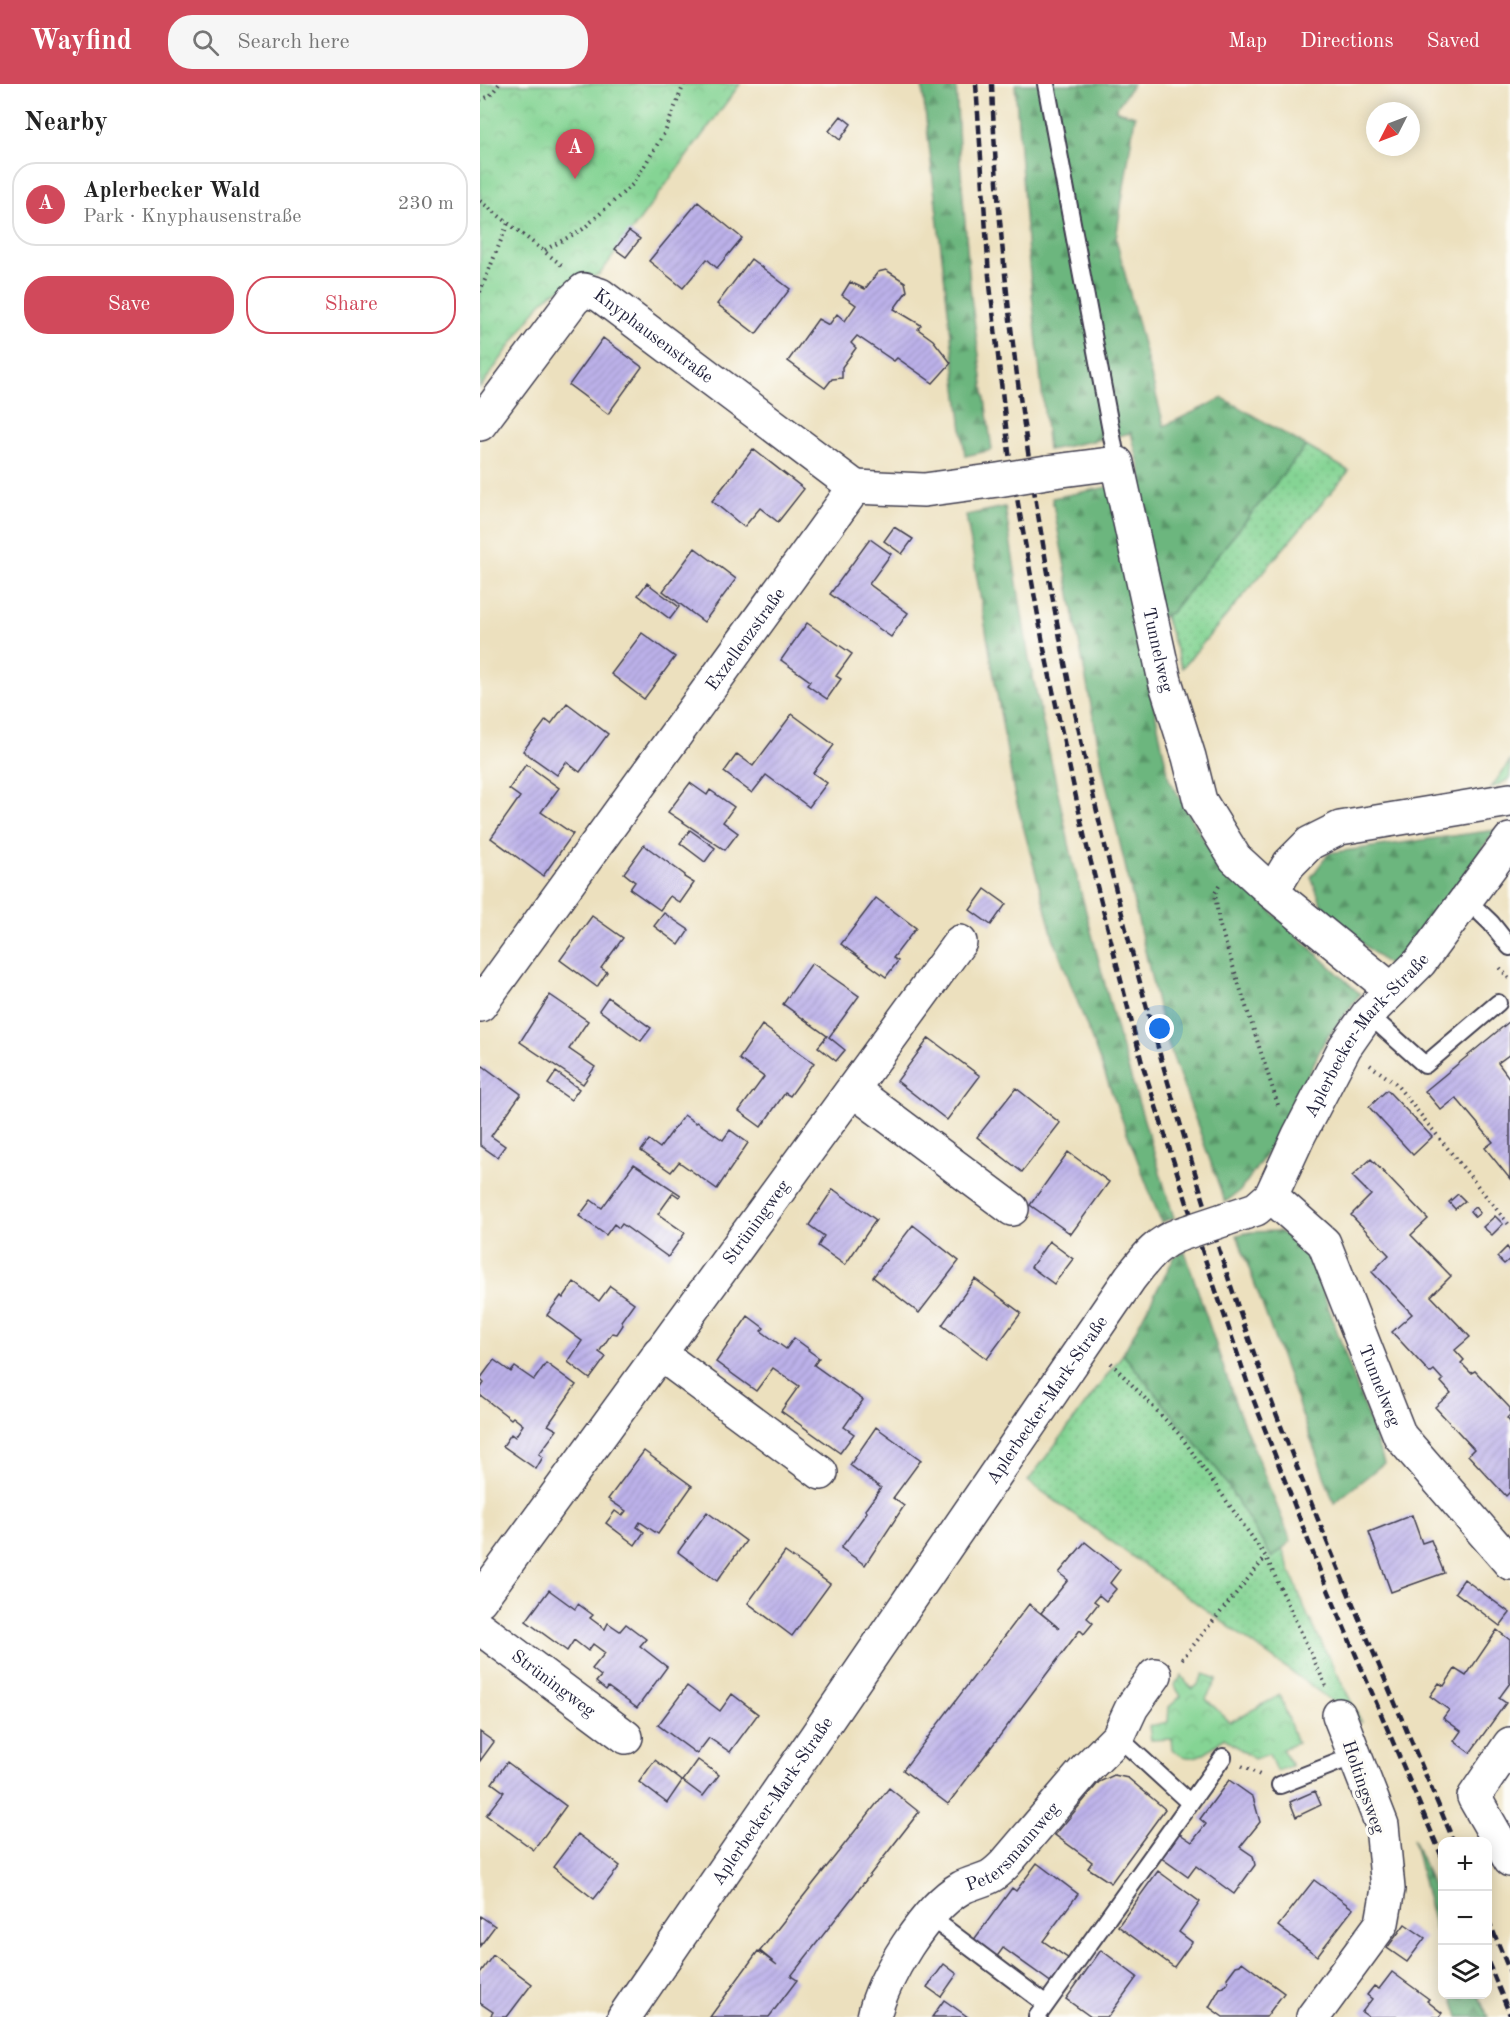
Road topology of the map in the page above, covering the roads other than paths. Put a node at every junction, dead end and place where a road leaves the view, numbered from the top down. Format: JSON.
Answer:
{"nodes":[{"id":1,"x":1046,"y":84,"type":"edge"},
{"id":2,"x":480,"y":424,"type":"edge"},
{"id":3,"x":1117,"y":463,"type":"junction"},
{"id":4,"x":855,"y":487,"type":"junction"},
{"id":5,"x":1510,"y":800,"type":"edge"},
{"id":6,"x":1510,"y":840,"type":"edge"},
{"id":7,"x":1272,"y":892,"type":"junction"},
{"id":8,"x":1467,"y":900,"type":"junction"},
{"id":9,"x":960,"y":942,"type":"dead end"},
{"id":10,"x":1510,"y":947,"type":"edge"},
{"id":11,"x":1392,"y":990,"type":"junction"},
{"id":12,"x":1498,"y":1004,"type":"dead end"},
{"id":13,"x":480,"y":1005,"type":"edge"},
{"id":14,"x":1368,"y":1014,"type":"junction"},
{"id":15,"x":853,"y":1090,"type":"junction"},
{"id":16,"x":1271,"y":1196,"type":"junction"},
{"id":17,"x":1012,"y":1209,"type":"dead end"},
{"id":18,"x":659,"y":1353,"type":"junction"},
{"id":19,"x":821,"y":1473,"type":"dead end"},
{"id":20,"x":1510,"y":1563,"type":"edge"},
{"id":21,"x":480,"y":1600,"type":"edge"},
{"id":22,"x":480,"y":1628,"type":"edge"},
{"id":23,"x":1155,"y":1675,"type":"road end"},
{"id":24,"x":1339,"y":1715,"type":"road end"},
{"id":25,"x":626,"y":1737,"type":"dead end"},
{"id":26,"x":1118,"y":1737,"type":"junction"},
{"id":27,"x":1510,"y":1744,"type":"edge"},
{"id":28,"x":1223,"y":1756,"type":"road end"},
{"id":29,"x":1354,"y":1756,"type":"junction"},
{"id":30,"x":1280,"y":1785,"type":"road end"},
{"id":31,"x":1190,"y":1803,"type":"junction"},
{"id":32,"x":1510,"y":1860,"type":"edge"},
{"id":33,"x":930,"y":1917,"type":"junction"},
{"id":34,"x":1041,"y":2010,"type":"edge"},
{"id":35,"x":624,"y":2017,"type":"edge"},
{"id":36,"x":874,"y":2017,"type":"edge"},
{"id":37,"x":1313,"y":2017,"type":"edge"}],
"edges":[{"from":1,"to":3,"type":"lane","name":"Tunnelweg"},
{"from":2,"to":4,"type":"street","name":"Knyphausenstraße"},
{"from":3,"to":4,"type":"street","bridge":true},
{"from":3,"to":7,"type":"street","name":"Tunnelweg"},
{"from":4,"to":13,"type":"street","name":"Exzellenzstraße"},
{"from":5,"to":7,"type":"street"},
{"from":6,"to":8,"type":"street","name":"Aplerbecker-Mark-Straße"},
{"from":7,"to":11,"type":"street","name":"Tunnelweg"},
{"from":8,"to":10,"type":"lane"},
{"from":8,"to":11,"type":"street","name":"Aplerbecker-Mark-Straße"},
{"from":9,"to":15,"type":"street","name":"Strüningweg"},
{"from":11,"to":14,"type":"street","name":"Aplerbecker-Mark-Straße"},
{"from":12,"to":14,"type":"lane"},
{"from":14,"to":16,"type":"street","name":"Aplerbecker-Mark-Straße"},
{"from":15,"to":17,"type":"street"},
{"from":15,"to":18,"type":"street","name":"Strüningweg"},
{"from":16,"to":20,"type":"street","name":"Tunnelweg"},
{"from":16,"to":35,"type":"street","name":"Aplerbecker-Mark-Straße","bridge":true},
{"from":18,"to":19,"type":"street"},
{"from":18,"to":21,"type":"street","name":"Strüningweg"},
{"from":22,"to":25,"type":"street","name":"Strüningweg"},
{"from":23,"to":26,"type":"street","name":"Petersmannweg"},
{"from":24,"to":29,"type":"street","name":"Holtingsweg"},
{"from":26,"to":31,"type":"lane"},
{"from":26,"to":33,"type":"street","name":"Petersmannweg"},
{"from":27,"to":32,"type":"street"},
{"from":28,"to":31,"type":"lane"},
{"from":29,"to":30,"type":"lane"},
{"from":29,"to":37,"type":"street","name":"Holtingsweg"},
{"from":31,"to":34,"type":"lane"},
{"from":33,"to":34,"type":"lane"},
{"from":33,"to":36,"type":"street","name":"Petersmannweg"}]}
